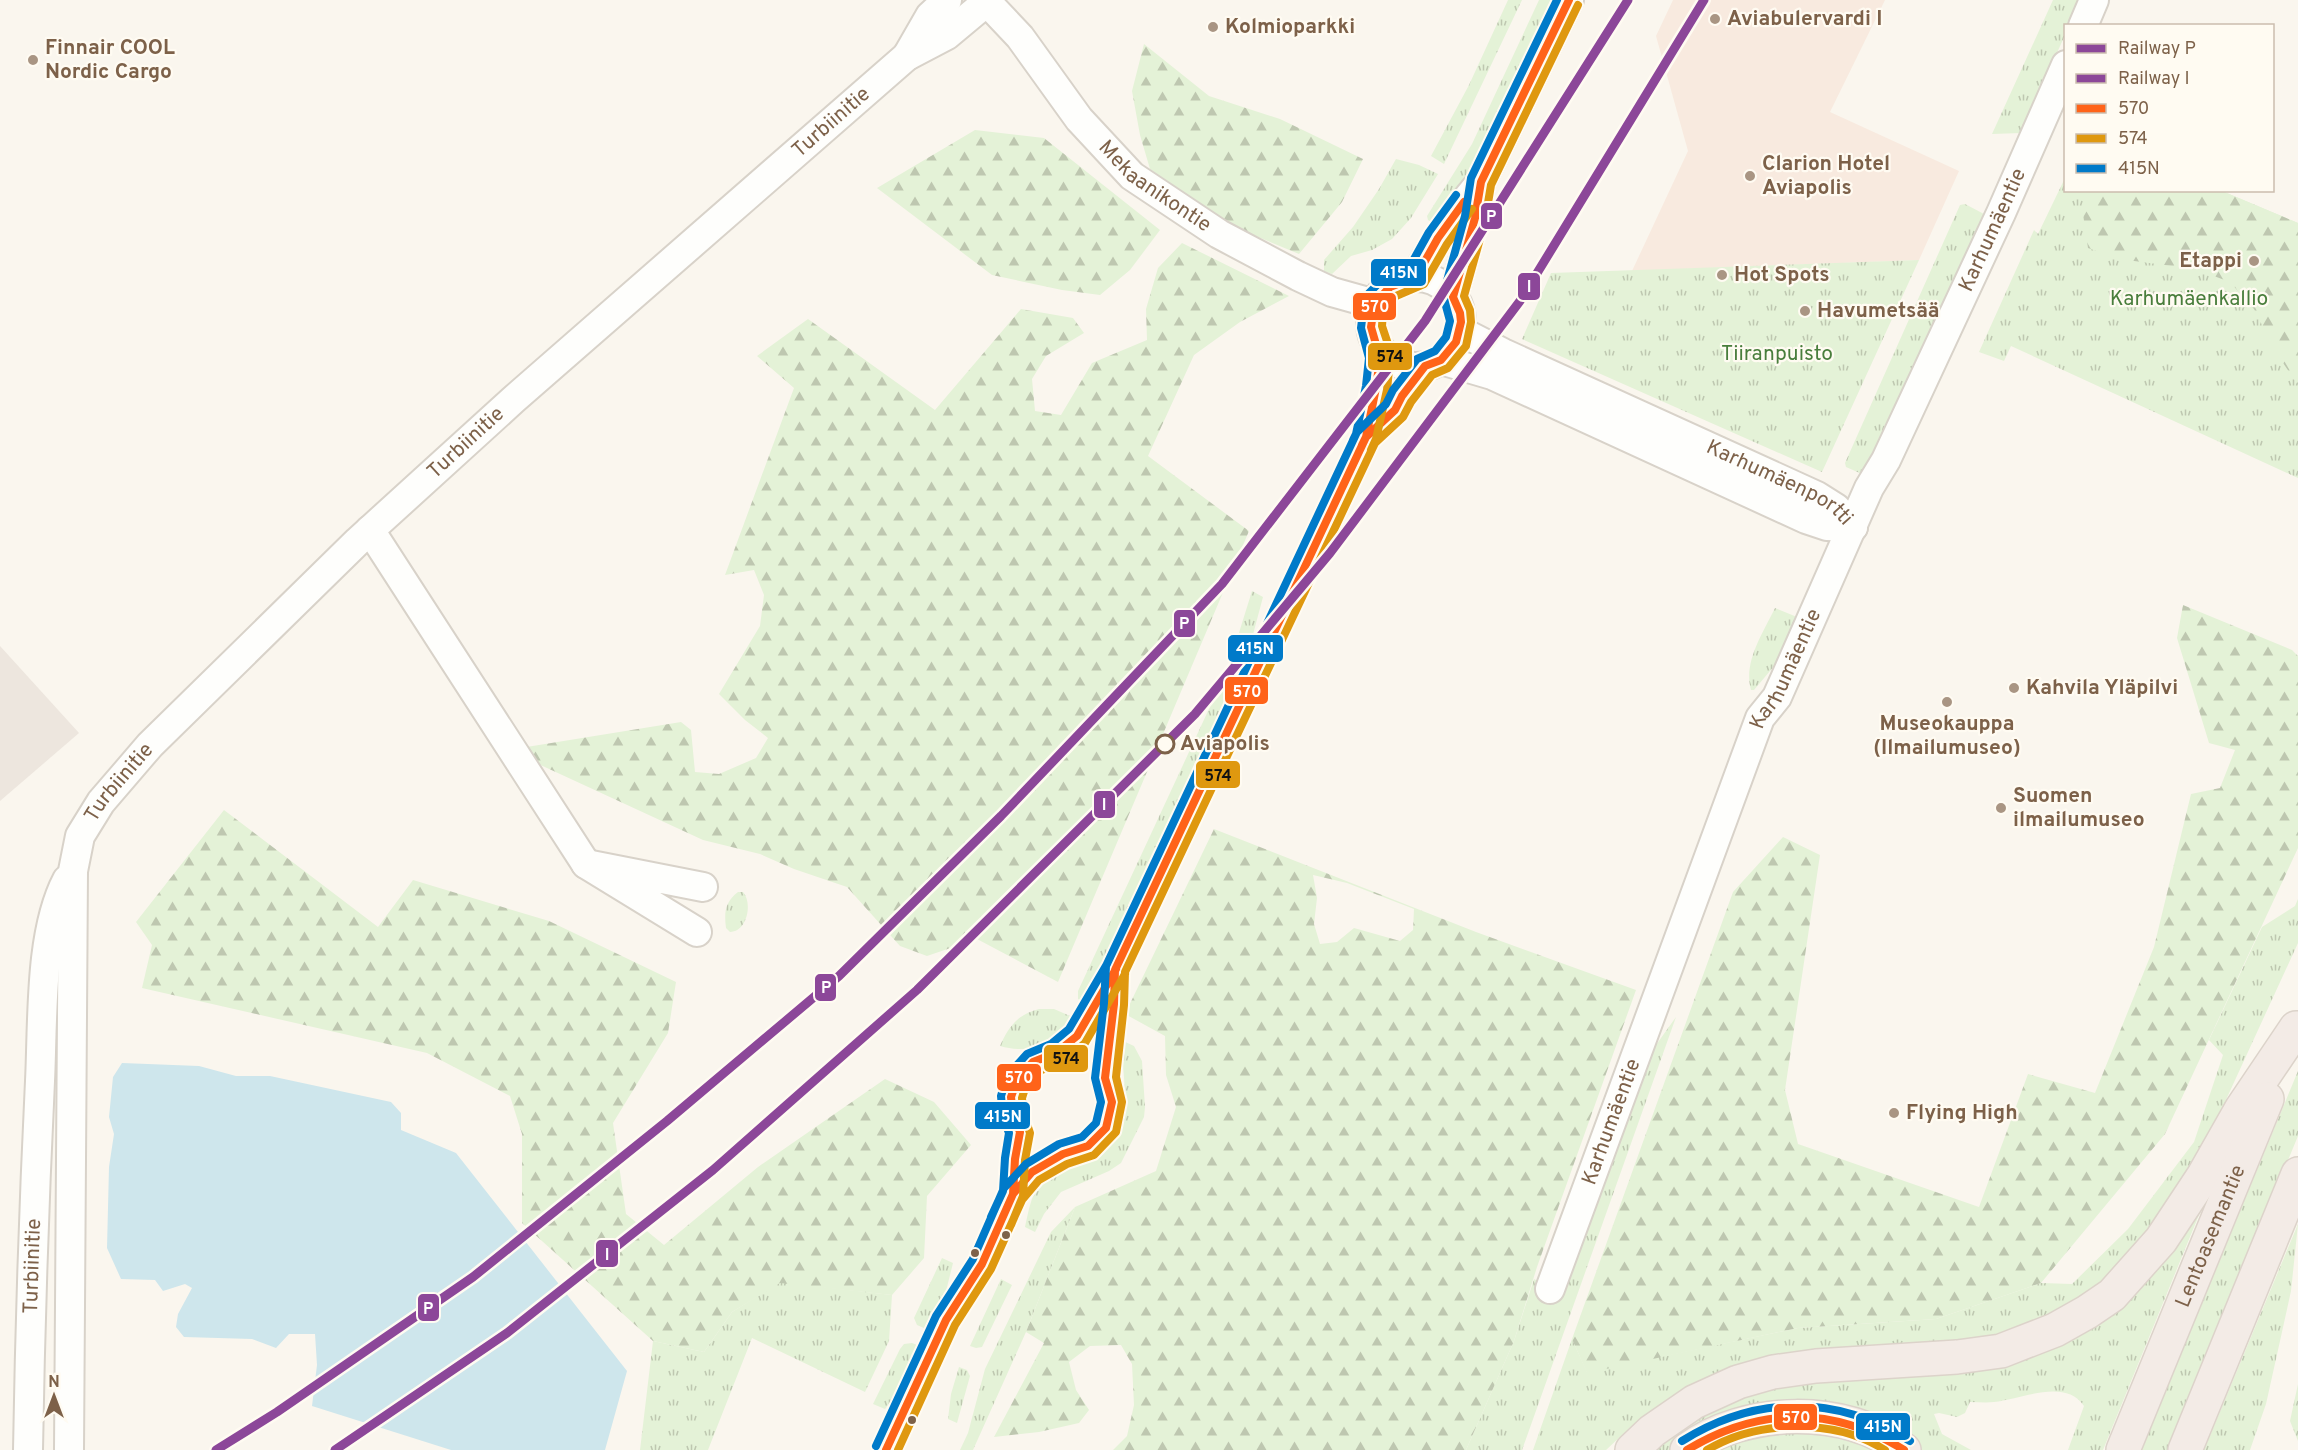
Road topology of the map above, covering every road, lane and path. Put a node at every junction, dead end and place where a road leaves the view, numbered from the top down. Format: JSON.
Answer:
{"nodes":[{"id":1,"x":947,"y":0,"type":"edge"},
{"id":2,"x":1569,"y":0,"type":"edge"},
{"id":3,"x":2094,"y":0,"type":"edge"},
{"id":4,"x":987,"y":1,"type":"edge"},
{"id":5,"x":2084,"y":24,"type":"edge"},
{"id":6,"x":907,"y":56,"type":"junction"},
{"id":7,"x":2064,"y":70,"type":"edge"},
{"id":8,"x":1481,"y":182,"type":"junction"},
{"id":9,"x":1416,"y":278,"type":"junction"},
{"id":10,"x":1453,"y":297,"type":"junction"},
{"id":11,"x":1375,"y":304,"type":"junction"},
{"id":12,"x":1460,"y":331,"type":"junction"},
{"id":13,"x":1441,"y":360,"type":"junction"},
{"id":14,"x":1853,"y":527,"type":"junction"},
{"id":15,"x":370,"y":530,"type":"junction"},
{"id":16,"x":586,"y":864,"type":"junction"},
{"id":17,"x":73,"y":871,"type":"junction"},
{"id":18,"x":704,"y":887,"type":"dead end"},
{"id":19,"x":696,"y":932,"type":"dead end"},
{"id":20,"x":2297,"y":1026,"type":"edge"},
{"id":21,"x":2298,"y":1174,"type":"edge"},
{"id":22,"x":1550,"y":1289,"type":"dead end"},
{"id":23,"x":28,"y":1450,"type":"edge"},
{"id":24,"x":69,"y":1450,"type":"edge"},
{"id":25,"x":1632,"y":1450,"type":"edge"},
{"id":26,"x":1687,"y":1450,"type":"edge"},
{"id":27,"x":1904,"y":1450,"type":"edge"},
{"id":28,"x":2123,"y":1450,"type":"edge"},
{"id":29,"x":2185,"y":1450,"type":"edge"}],
"edges":[{"from":1,"to":6,"type":"street","name":"Turbiinitie"},
{"from":2,"to":8,"type":"street"},
{"from":3,"to":5,"type":"street"},
{"from":4,"to":6,"type":"street","name":"Turbiinitie"},
{"from":4,"to":11,"type":"street","name":"Mekaanikontie"},
{"from":6,"to":15,"type":"street","name":"Turbiinitie"},
{"from":7,"to":14,"type":"street","name":"Karhumäentie"},
{"from":8,"to":9,"type":"street"},
{"from":8,"to":10,"type":"street"},
{"from":9,"to":10,"type":"street"},
{"from":9,"to":11,"type":"street"},
{"from":10,"to":12,"type":"street"},
{"from":11,"to":13,"type":"street"},
{"from":12,"to":13,"type":"street"},
{"from":12,"to":14,"type":"street","name":"Karhumäenportti"},
{"from":13,"to":14,"type":"street","name":"Karhumäenportti"},
{"from":14,"to":22,"type":"street","name":"Karhumäentie"},
{"from":15,"to":16,"type":"street"},
{"from":15,"to":17,"type":"street","name":"Turbiinitie"},
{"from":16,"to":18,"type":"street"},
{"from":16,"to":19,"type":"street"},
{"from":17,"to":23,"type":"street","name":"Turbiinitie"},
{"from":17,"to":24,"type":"street","name":"Turbiinitie"},
{"from":20,"to":25,"type":"highway"},
{"from":20,"to":28,"type":"highway","name":"Lentoasemantie"},
{"from":21,"to":29,"type":"highway"},
{"from":26,"to":27,"type":"highway"}]}
